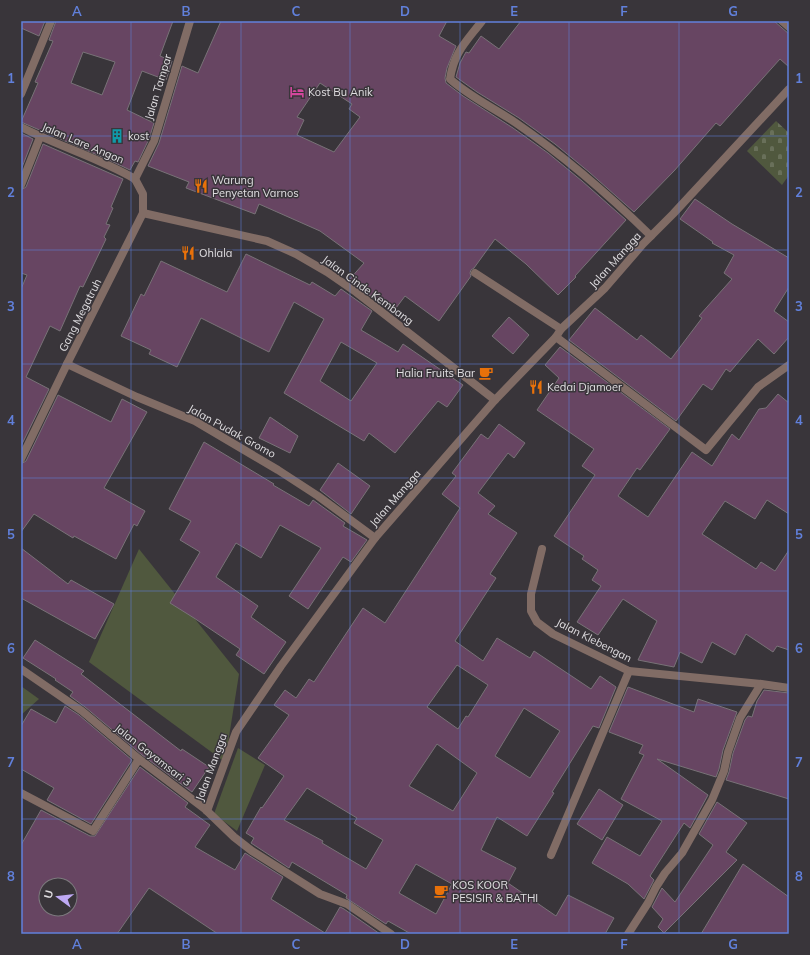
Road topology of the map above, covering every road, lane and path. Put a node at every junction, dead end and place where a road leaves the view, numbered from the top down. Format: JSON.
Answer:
{"nodes":[{"id":1,"x":51,"y":21,"type":"edge"},
{"id":2,"x":190,"y":21,"type":"edge"},
{"id":3,"x":482,"y":21,"type":"edge"},
{"id":4,"x":782,"y":21,"type":"edge"},
{"id":5,"x":789,"y":27,"type":"edge"},
{"id":6,"x":789,"y":89,"type":"edge"},
{"id":7,"x":21,"y":94,"type":"edge"},
{"id":8,"x":21,"y":127,"type":"edge"},
{"id":9,"x":40,"y":137,"type":"junction"},
{"id":10,"x":135,"y":179,"type":"junction"},
{"id":11,"x":21,"y":185,"type":"edge"},
{"id":12,"x":143,"y":213,"type":"junction"},
{"id":13,"x":651,"y":236,"type":"junction"},
{"id":14,"x":475,"y":273,"type":"dead end"},
{"id":15,"x":561,"y":329,"type":"junction"},
{"id":16,"x":556,"y":337,"type":"junction"},
{"id":17,"x":67,"y":364,"type":"junction"},
{"id":18,"x":789,"y":365,"type":"edge"},
{"id":19,"x":495,"y":400,"type":"junction"},
{"id":20,"x":21,"y":459,"type":"edge"},
{"id":21,"x":375,"y":538,"type":"junction"},
{"id":22,"x":542,"y":550,"type":"dead end"},
{"id":23,"x":21,"y":669,"type":"edge"},
{"id":24,"x":629,"y":671,"type":"junction"},
{"id":25,"x":761,"y":684,"type":"junction"},
{"id":26,"x":789,"y":688,"type":"edge"},
{"id":27,"x":139,"y":759,"type":"junction"},
{"id":28,"x":21,"y":793,"type":"edge"},
{"id":29,"x":207,"y":811,"type":"junction"},
{"id":30,"x":551,"y":855,"type":"dead end"},
{"id":31,"x":631,"y":933,"type":"edge"},
{"id":32,"x":391,"y":934,"type":"edge"}],
"edges":[{"from":1,"to":7,"type":"street"},
{"from":2,"to":10,"type":"street","name":"Jalan Tampar"},
{"from":3,"to":13,"type":"street","name":"Jalan Mangga"},
{"from":4,"to":5,"type":"street"},
{"from":6,"to":13,"type":"street","name":"Jalan Mangga"},
{"from":8,"to":9,"type":"street","name":"Jalan Lare Angon"},
{"from":9,"to":10,"type":"street","name":"Jalan Lare Angon"},
{"from":9,"to":11,"type":"street"},
{"from":10,"to":12,"type":"street","name":"Gang Megatruh"},
{"from":12,"to":17,"type":"street","name":"Gang Megatruh"},
{"from":12,"to":19,"type":"street","name":"Jalan Cinde Kembang"},
{"from":13,"to":15,"type":"street","name":"Jalan Mangga"},
{"from":14,"to":15,"type":"street"},
{"from":15,"to":16,"type":"street","name":"Jalan Mangga"},
{"from":16,"to":18,"type":"street"},
{"from":16,"to":19,"type":"street","name":"Jalan Mangga"},
{"from":17,"to":20,"type":"street","name":"Gang Megatruh"},
{"from":17,"to":21,"type":"street","name":"Jalan Pudak Gromo"},
{"from":19,"to":21,"type":"street","name":"Jalan Mangga"},
{"from":21,"to":29,"type":"street","name":"Jalan Mangga"},
{"from":22,"to":24,"type":"street","name":"Jalan Klebengan"},
{"from":23,"to":27,"type":"street","name":"Jalan Gayamsari 3"},
{"from":24,"to":25,"type":"street","name":"Jalan Klebengan"},
{"from":24,"to":30,"type":"street"},
{"from":25,"to":26,"type":"street","name":"Jalan Klebengan"},
{"from":25,"to":31,"type":"street"},
{"from":27,"to":28,"type":"street"},
{"from":27,"to":29,"type":"street","name":"Jalan Gayamsari 3"},
{"from":29,"to":32,"type":"street","name":"Jalan Gayamsari 3"}]}
